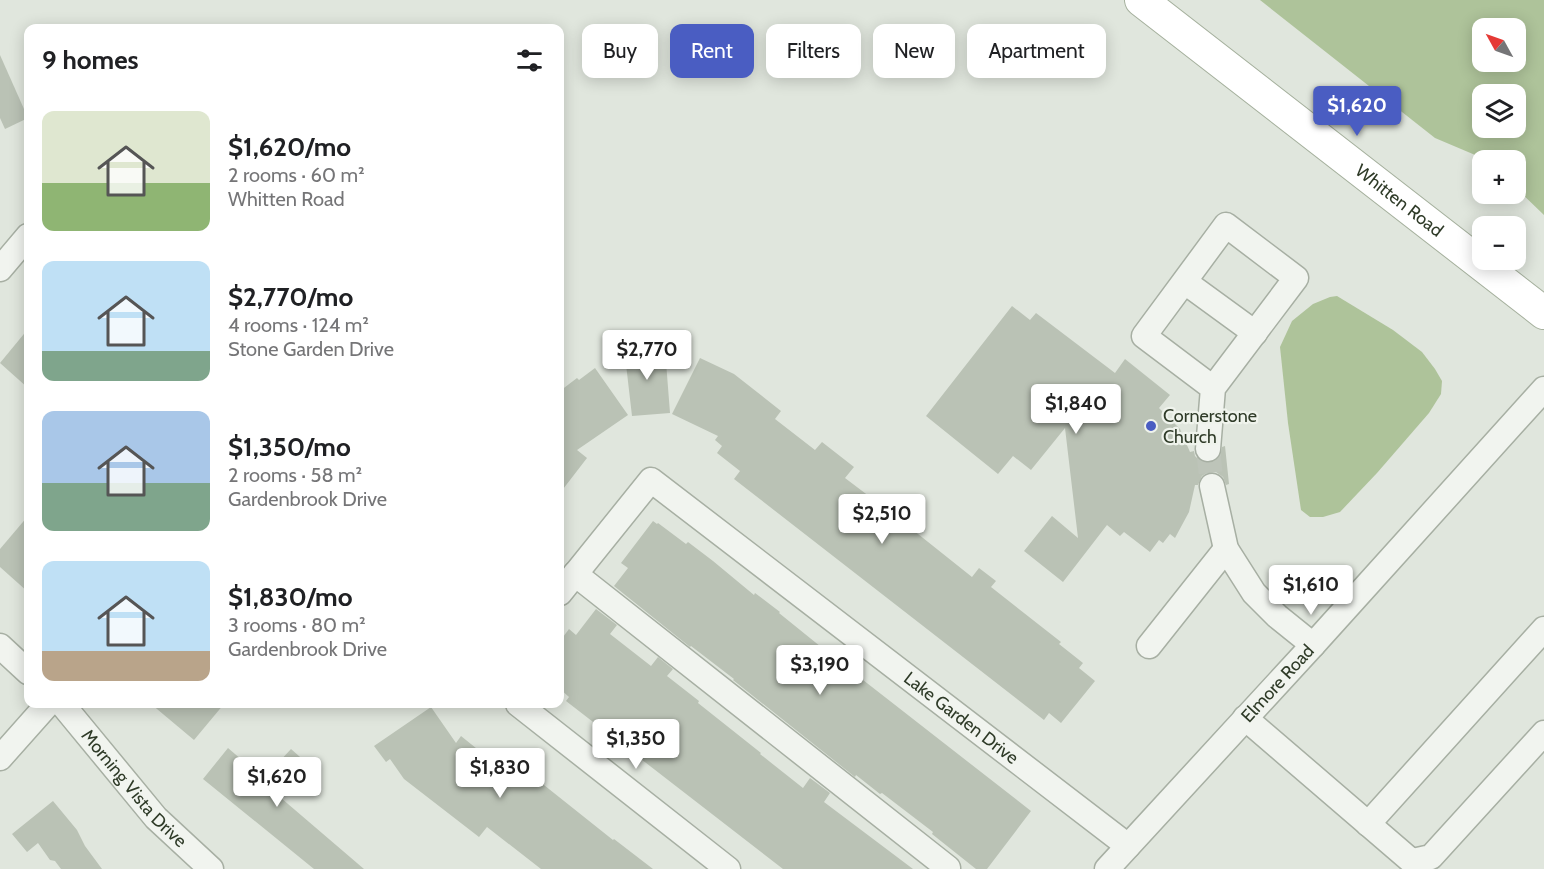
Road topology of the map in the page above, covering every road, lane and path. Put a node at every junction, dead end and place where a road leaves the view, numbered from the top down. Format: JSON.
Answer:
{"nodes":[{"id":1,"x":1140,"y":0,"type":"edge"},
{"id":2,"x":24,"y":241,"type":"edge"},
{"id":3,"x":0,"y":269,"type":"edge"},
{"id":4,"x":1185,"y":282,"type":"junction"},
{"id":5,"x":1544,"y":313,"type":"edge"},
{"id":6,"x":1255,"y":333,"type":"junction"},
{"id":7,"x":1213,"y":388,"type":"junction"},
{"id":8,"x":1544,"y":389,"type":"edge"},
{"id":9,"x":1208,"y":449,"type":"tunnel mouth"},
{"id":10,"x":1212,"y":486,"type":"tunnel mouth"},
{"id":11,"x":1226,"y":549,"type":"junction"},
{"id":12,"x":575,"y":574,"type":"junction"},
{"id":13,"x":564,"y":588,"type":"edge"},
{"id":14,"x":1544,"y":629,"type":"edge"},
{"id":15,"x":1313,"y":645,"type":"junction"},
{"id":16,"x":0,"y":646,"type":"edge"},
{"id":17,"x":1149,"y":646,"type":"dead end"},
{"id":18,"x":24,"y":668,"type":"edge"},
{"id":19,"x":44,"y":708,"type":"edge"},
{"id":20,"x":65,"y":708,"type":"edge"},
{"id":21,"x":523,"y":708,"type":"edge"},
{"id":22,"x":1245,"y":718,"type":"junction"},
{"id":23,"x":1544,"y":733,"type":"edge"},
{"id":24,"x":0,"y":758,"type":"edge"},
{"id":25,"x":1368,"y":824,"type":"junction"},
{"id":26,"x":1128,"y":846,"type":"junction"},
{"id":27,"x":948,"y":868,"type":"edge"},
{"id":28,"x":211,"y":869,"type":"edge"},
{"id":29,"x":728,"y":869,"type":"edge"},
{"id":30,"x":1107,"y":869,"type":"edge"}],
"edges":[{"from":1,"to":5,"type":"main road","name":"Whitten Road"},
{"from":2,"to":3,"type":"street"},
{"from":4,"to":6,"type":"street"},
{"from":4,"to":6,"type":"street"},
{"from":4,"to":7,"type":"street"},
{"from":6,"to":7,"type":"street"},
{"from":7,"to":9,"type":"street"},
{"from":8,"to":15,"type":"street","name":"Elmore Road"},
{"from":10,"to":11,"type":"street"},
{"from":11,"to":15,"type":"street"},
{"from":11,"to":17,"type":"street"},
{"from":12,"to":13,"type":"street"},
{"from":12,"to":26,"type":"street","name":"Lake Garden Drive"},
{"from":12,"to":27,"type":"street"},
{"from":14,"to":25,"type":"street"},
{"from":15,"to":22,"type":"street","name":"Elmore Road"},
{"from":16,"to":18,"type":"street"},
{"from":19,"to":24,"type":"street"},
{"from":20,"to":28,"type":"street","name":"Morning Vista Drive"},
{"from":21,"to":29,"type":"street"},
{"from":22,"to":25,"type":"street"},
{"from":22,"to":26,"type":"street","name":"Elmore Road"},
{"from":23,"to":25,"type":"street"},
{"from":26,"to":30,"type":"street","name":"Elmore Road"}]}
